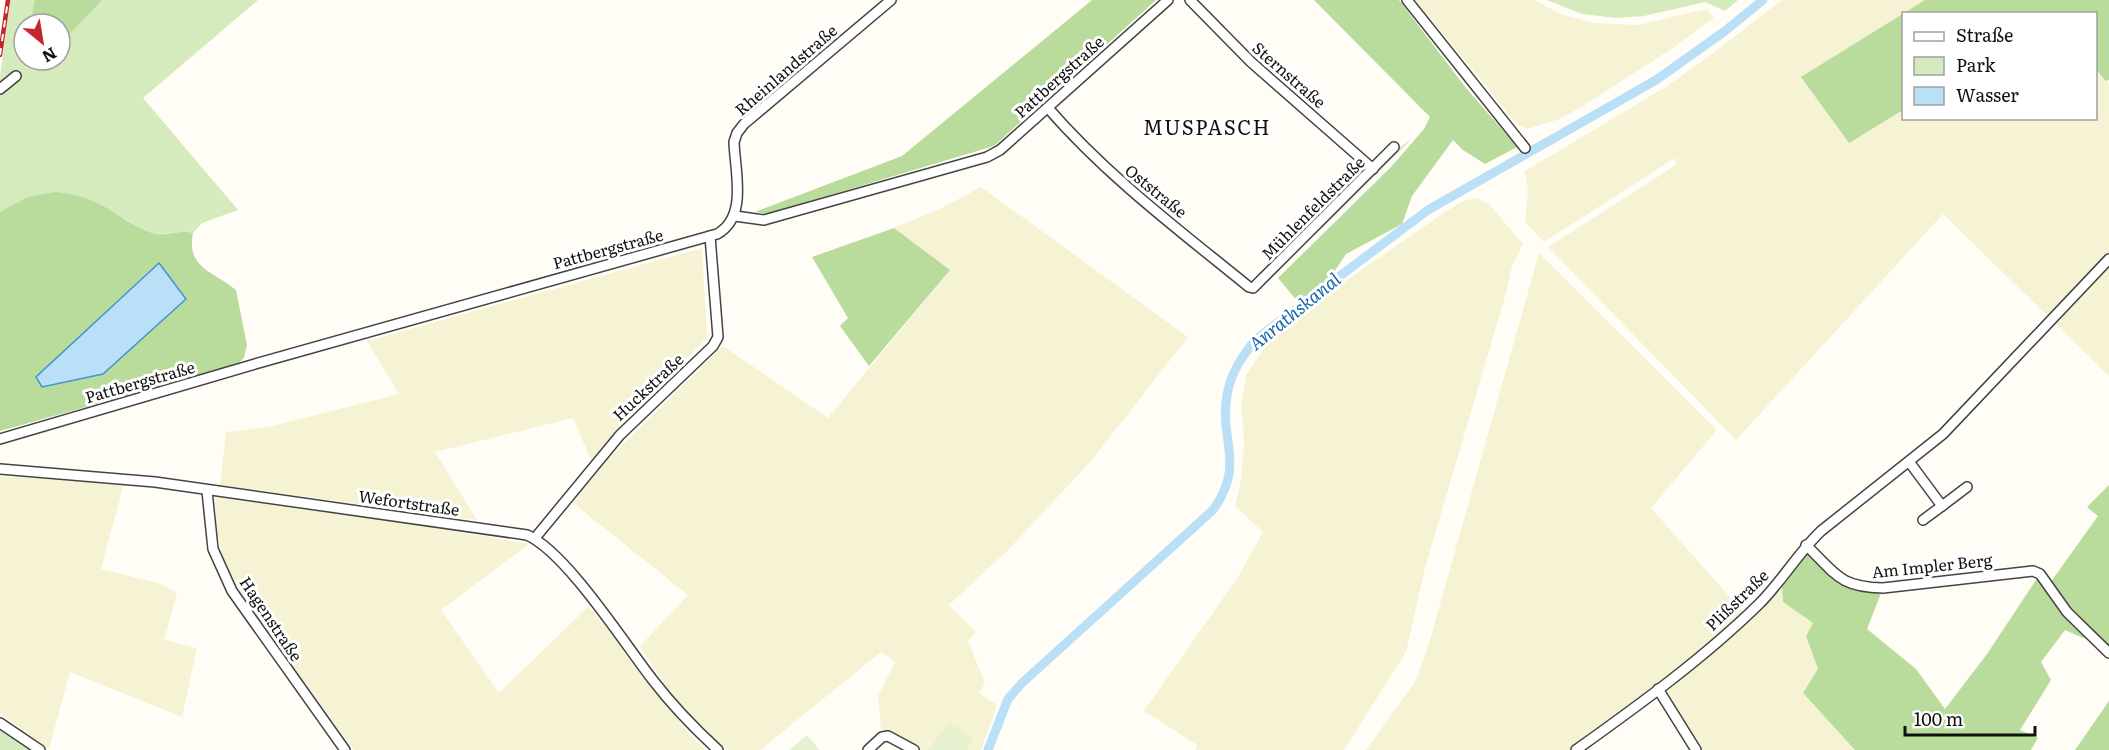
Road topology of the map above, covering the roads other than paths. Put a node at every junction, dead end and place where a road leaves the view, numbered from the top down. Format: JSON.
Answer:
{"nodes":[{"id":1,"x":891,"y":0,"type":"edge"},
{"id":2,"x":1168,"y":0,"type":"edge"},
{"id":3,"x":1190,"y":0,"type":"edge"},
{"id":4,"x":1407,"y":0,"type":"edge"},
{"id":5,"x":16,"y":76,"type":"dead end"},
{"id":6,"x":0,"y":89,"type":"edge"},
{"id":7,"x":1047,"y":108,"type":"junction"},
{"id":8,"x":1394,"y":147,"type":"dead end"},
{"id":9,"x":1525,"y":148,"type":"dead end"},
{"id":10,"x":1373,"y":169,"type":"junction"},
{"id":11,"x":735,"y":216,"type":"junction"},
{"id":12,"x":710,"y":236,"type":"junction"},
{"id":13,"x":2109,"y":259,"type":"edge"},
{"id":14,"x":1253,"y":288,"type":"joint"},
{"id":15,"x":0,"y":439,"type":"edge"},
{"id":16,"x":1910,"y":463,"type":"junction"},
{"id":17,"x":0,"y":469,"type":"edge"},
{"id":18,"x":1967,"y":487,"type":"dead end"},
{"id":19,"x":207,"y":490,"type":"junction"},
{"id":20,"x":1942,"y":506,"type":"junction"},
{"id":21,"x":1923,"y":520,"type":"dead end"},
{"id":22,"x":535,"y":538,"type":"junction"},
{"id":23,"x":1806,"y":545,"type":"junction"},
{"id":24,"x":2109,"y":653,"type":"edge"},
{"id":25,"x":1658,"y":690,"type":"junction"},
{"id":26,"x":0,"y":723,"type":"edge"},
{"id":27,"x":40,"y":750,"type":"edge"},
{"id":28,"x":345,"y":750,"type":"edge"},
{"id":29,"x":718,"y":750,"type":"edge"},
{"id":30,"x":868,"y":750,"type":"edge"},
{"id":31,"x":914,"y":750,"type":"edge"},
{"id":32,"x":1576,"y":750,"type":"edge"},
{"id":33,"x":1696,"y":750,"type":"edge"}],
"edges":[{"from":1,"to":11,"type":"street","name":"Rheinlandstraße"},
{"from":2,"to":7,"type":"street","name":"Pattbergstraße"},
{"from":3,"to":10,"type":"street","name":"Sternstraße"},
{"from":4,"to":9,"type":"street"},
{"from":5,"to":6,"type":"street"},
{"from":7,"to":11,"type":"street","name":"Pattbergstraße"},
{"from":7,"to":14,"type":"street","name":"Oststraße"},
{"from":8,"to":10,"type":"street","name":"Mühlenfeldstraße"},
{"from":10,"to":14,"type":"street","name":"Mühlenfeldstraße"},
{"from":11,"to":12,"type":"street","name":"Pattbergstraße"},
{"from":12,"to":15,"type":"street","name":"Pattbergstraße"},
{"from":12,"to":22,"type":"street","name":"Huckstraße"},
{"from":13,"to":16,"type":"street","name":"Plißstraße"},
{"from":16,"to":20,"type":"street"},
{"from":16,"to":23,"type":"street","name":"Plißstraße"},
{"from":17,"to":19,"type":"street","name":"Wefortstraße"},
{"from":18,"to":20,"type":"street"},
{"from":19,"to":22,"type":"street","name":"Wefortstraße"},
{"from":19,"to":28,"type":"street","name":"Hagenstraße"},
{"from":20,"to":21,"type":"street"},
{"from":22,"to":29,"type":"street"},
{"from":23,"to":24,"type":"street","name":"Am Impler Berg"},
{"from":23,"to":25,"type":"street","name":"Plißstraße"},
{"from":25,"to":32,"type":"street","name":"Plißstraße"},
{"from":25,"to":33,"type":"street"},
{"from":26,"to":27,"type":"street"},
{"from":30,"to":31,"type":"street"}]}
